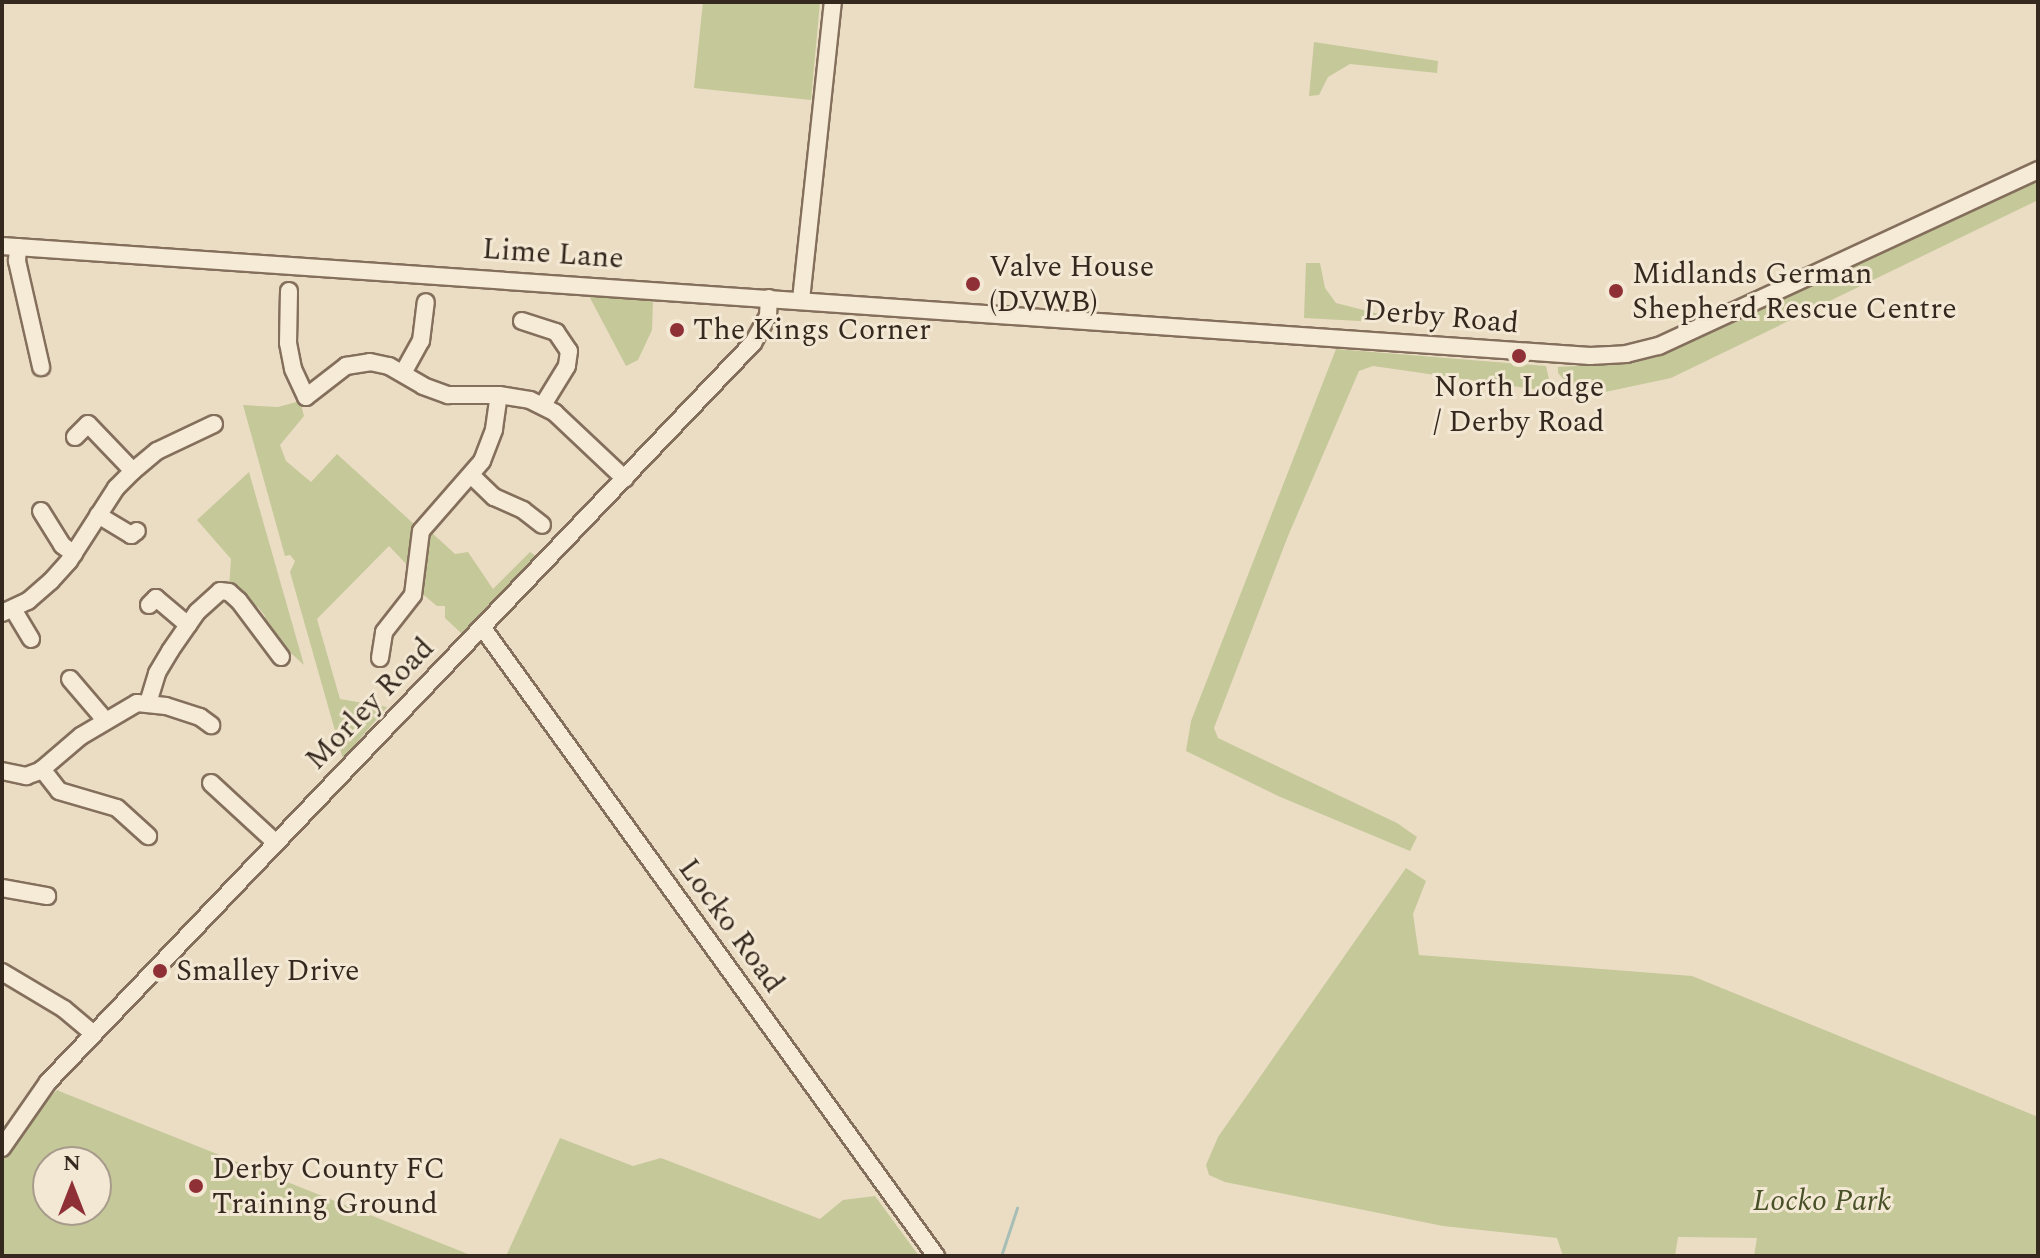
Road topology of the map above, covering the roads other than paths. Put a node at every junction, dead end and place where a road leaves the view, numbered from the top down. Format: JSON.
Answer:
{"nodes":[{"id":1,"x":833,"y":2,"type":"edge"},
{"id":2,"x":2038,"y":170,"type":"edge"},
{"id":3,"x":10,"y":246,"type":"edge"},
{"id":4,"x":289,"y":291,"type":"dead end"},
{"id":5,"x":769,"y":298,"type":"junction"},
{"id":6,"x":801,"y":300,"type":"junction"},
{"id":7,"x":426,"y":302,"type":"dead end"},
{"id":8,"x":534,"y":318,"type":"dead end"},
{"id":9,"x":41,"y":367,"type":"dead end"},
{"id":10,"x":403,"y":373,"type":"junction"},
{"id":11,"x":499,"y":395,"type":"junction"},
{"id":12,"x":543,"y":405,"type":"junction"},
{"id":13,"x":214,"y":424,"type":"dead end"},
{"id":14,"x":75,"y":437,"type":"dead end"},
{"id":15,"x":133,"y":471,"type":"junction"},
{"id":16,"x":471,"y":475,"type":"junction"},
{"id":17,"x":625,"y":479,"type":"junction"},
{"id":18,"x":41,"y":511,"type":"dead end"},
{"id":19,"x":98,"y":515,"type":"junction"},
{"id":20,"x":542,"y":525,"type":"dead end"},
{"id":21,"x":137,"y":531,"type":"dead end"},
{"id":22,"x":74,"y":554,"type":"junction"},
{"id":23,"x":149,"y":605,"type":"dead end"},
{"id":24,"x":8,"y":611,"type":"edge"},
{"id":25,"x":188,"y":625,"type":"junction"},
{"id":26,"x":482,"y":627,"type":"junction"},
{"id":27,"x":31,"y":639,"type":"dead end"},
{"id":28,"x":281,"y":657,"type":"dead end"},
{"id":29,"x":380,"y":658,"type":"dead end"},
{"id":30,"x":70,"y":679,"type":"dead end"},
{"id":31,"x":148,"y":703,"type":"junction"},
{"id":32,"x":105,"y":720,"type":"junction"},
{"id":33,"x":211,"y":725,"type":"dead end"},
{"id":34,"x":42,"y":769,"type":"junction"},
{"id":35,"x":2,"y":771,"type":"edge"},
{"id":36,"x":211,"y":783,"type":"dead end"},
{"id":37,"x":148,"y":836,"type":"dead end"},
{"id":38,"x":276,"y":843,"type":"junction"},
{"id":39,"x":2,"y":888,"type":"edge"},
{"id":40,"x":47,"y":896,"type":"dead end"},
{"id":41,"x":2,"y":972,"type":"edge"},
{"id":42,"x":94,"y":1034,"type":"junction"},
{"id":43,"x":2,"y":1148,"type":"edge"},
{"id":44,"x":936,"y":1256,"type":"edge"}],
"edges":[{"from":1,"to":6,"type":"street"},
{"from":2,"to":6,"type":"street","name":"Derby Road"},
{"from":3,"to":5,"type":"street","name":"Lime Lane"},
{"from":3,"to":9,"type":"street"},
{"from":4,"to":10,"type":"street"},
{"from":5,"to":6,"type":"street","name":"Lime Lane"},
{"from":5,"to":17,"type":"street","name":"Morley Road"},
{"from":7,"to":10,"type":"street"},
{"from":8,"to":12,"type":"street"},
{"from":10,"to":11,"type":"street"},
{"from":11,"to":12,"type":"street"},
{"from":11,"to":16,"type":"street"},
{"from":12,"to":17,"type":"street"},
{"from":13,"to":15,"type":"street"},
{"from":14,"to":15,"type":"street"},
{"from":15,"to":19,"type":"street"},
{"from":16,"to":20,"type":"street"},
{"from":16,"to":29,"type":"street"},
{"from":17,"to":26,"type":"street","name":"Morley Road"},
{"from":18,"to":22,"type":"street"},
{"from":19,"to":21,"type":"street"},
{"from":19,"to":22,"type":"street"},
{"from":22,"to":24,"type":"street"},
{"from":23,"to":25,"type":"street"},
{"from":24,"to":27,"type":"street"},
{"from":25,"to":28,"type":"street"},
{"from":25,"to":31,"type":"street"},
{"from":26,"to":38,"type":"street","name":"Morley Road"},
{"from":26,"to":44,"type":"street","name":"Locko Road"},
{"from":30,"to":32,"type":"street"},
{"from":31,"to":32,"type":"street"},
{"from":31,"to":33,"type":"street"},
{"from":32,"to":34,"type":"street"},
{"from":34,"to":35,"type":"street"},
{"from":34,"to":37,"type":"street"},
{"from":36,"to":38,"type":"street"},
{"from":38,"to":42,"type":"street","name":"Morley Road"},
{"from":39,"to":40,"type":"street"},
{"from":41,"to":42,"type":"street"},
{"from":42,"to":43,"type":"street","name":"Morley Road"}]}
